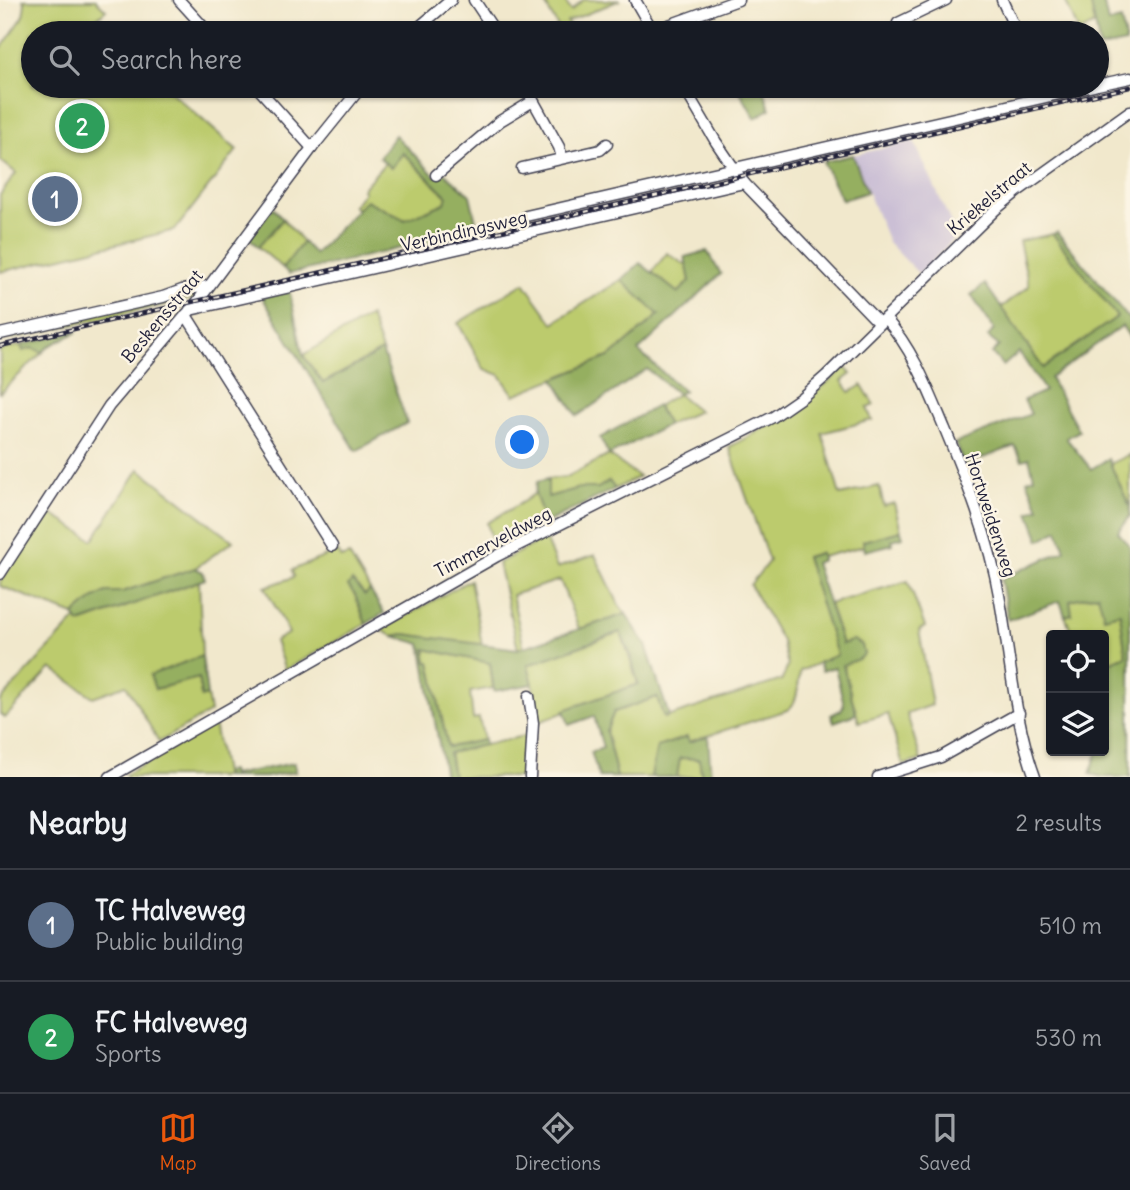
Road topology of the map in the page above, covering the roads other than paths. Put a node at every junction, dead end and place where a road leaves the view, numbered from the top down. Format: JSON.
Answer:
{"nodes":[{"id":1,"x":179,"y":0,"type":"edge"},
{"id":2,"x":451,"y":0,"type":"edge"},
{"id":3,"x":474,"y":0,"type":"edge"},
{"id":4,"x":635,"y":0,"type":"edge"},
{"id":5,"x":738,"y":0,"type":"edge"},
{"id":6,"x":946,"y":0,"type":"edge"},
{"id":7,"x":1002,"y":0,"type":"edge"},
{"id":8,"x":198,"y":21,"type":"edge"},
{"id":9,"x":426,"y":21,"type":"edge"},
{"id":10,"x":488,"y":21,"type":"edge"},
{"id":11,"x":647,"y":21,"type":"edge"},
{"id":12,"x":682,"y":21,"type":"edge"},
{"id":13,"x":902,"y":21,"type":"edge"},
{"id":14,"x":1012,"y":21,"type":"edge"},
{"id":15,"x":1130,"y":78,"type":"edge"},
{"id":16,"x":1109,"y":82,"type":"edge"},
{"id":17,"x":267,"y":98,"type":"edge"},
{"id":18,"x":352,"y":98,"type":"edge"},
{"id":19,"x":532,"y":98,"type":"edge"},
{"id":20,"x":690,"y":98,"type":"edge"},
{"id":21,"x":1016,"y":98,"type":"edge"},
{"id":22,"x":534,"y":101,"type":"junction"},
{"id":23,"x":1130,"y":111,"type":"edge"},
{"id":24,"x":607,"y":144,"type":"dead end"},
{"id":25,"x":312,"y":148,"type":"junction"},
{"id":26,"x":562,"y":159,"type":"junction"},
{"id":27,"x":522,"y":167,"type":"dead end"},
{"id":28,"x":736,"y":172,"type":"junction"},
{"id":29,"x":436,"y":175,"type":"dead end"},
{"id":30,"x":627,"y":189,"type":"dead end"},
{"id":31,"x":526,"y":216,"type":"dead end"},
{"id":32,"x":208,"y":286,"type":"junction"},
{"id":33,"x":188,"y":312,"type":"junction"},
{"id":34,"x":882,"y":320,"type":"junction"},
{"id":35,"x":0,"y":334,"type":"edge"},
{"id":36,"x":332,"y":546,"type":"dead end"},
{"id":37,"x":0,"y":574,"type":"edge"},
{"id":38,"x":529,"y":696,"type":"dead end"},
{"id":39,"x":1019,"y":713,"type":"junction"},
{"id":40,"x":891,"y":775,"type":"edge"},
{"id":41,"x":110,"y":777,"type":"edge"},
{"id":42,"x":530,"y":777,"type":"edge"},
{"id":43,"x":878,"y":777,"type":"edge"},
{"id":44,"x":1035,"y":777,"type":"edge"}],
"edges":[{"from":1,"to":8,"type":"street"},
{"from":2,"to":9,"type":"street"},
{"from":3,"to":10,"type":"street"},
{"from":4,"to":11,"type":"street"},
{"from":5,"to":12,"type":"street"},
{"from":6,"to":13,"type":"street"},
{"from":7,"to":14,"type":"street"},
{"from":15,"to":16,"type":"street"},
{"from":17,"to":25,"type":"street"},
{"from":18,"to":25,"type":"street","name":"Beskensstraat"},
{"from":19,"to":22,"type":"street"},
{"from":20,"to":28,"type":"street","name":"Hortweidenweg"},
{"from":21,"to":28,"type":"street"},
{"from":22,"to":26,"type":"street"},
{"from":22,"to":29,"type":"street"},
{"from":23,"to":34,"type":"street","name":"Kriekelstraat"},
{"from":24,"to":26,"type":"street"},
{"from":25,"to":32,"type":"street","name":"Beskensstraat"},
{"from":26,"to":27,"type":"street"},
{"from":28,"to":30,"type":"street"},
{"from":28,"to":31,"type":"street"},
{"from":28,"to":33,"type":"street","name":"Verbindingsweg"},
{"from":28,"to":34,"type":"street","name":"Hortweidenweg"},
{"from":32,"to":33,"type":"street","name":"Beskensstraat"},
{"from":32,"to":35,"type":"street"},
{"from":33,"to":36,"type":"street"},
{"from":33,"to":37,"type":"street","name":"Beskensstraat"},
{"from":34,"to":39,"type":"street","name":"Hortweidenweg"},
{"from":34,"to":41,"type":"street","name":"Timmerveldweg"},
{"from":38,"to":42,"type":"street"},
{"from":39,"to":40,"type":"street"},
{"from":39,"to":44,"type":"street","name":"Hortweidenweg"},
{"from":40,"to":43,"type":"street"}]}
